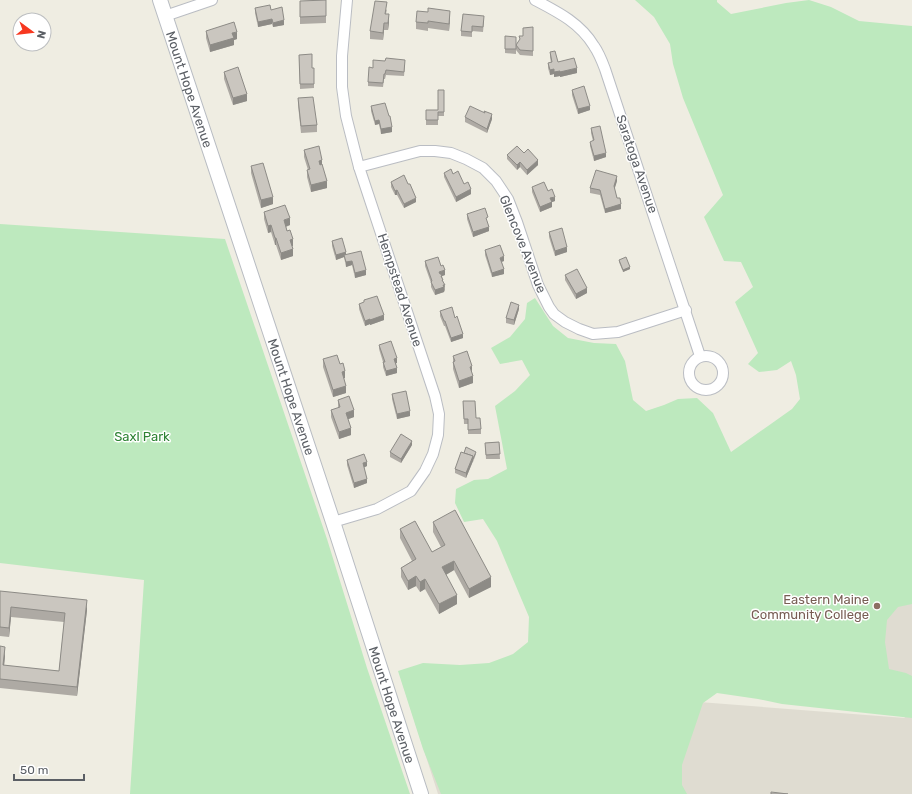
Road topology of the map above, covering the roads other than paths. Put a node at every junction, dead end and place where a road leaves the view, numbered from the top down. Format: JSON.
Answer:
{"nodes":[{"id":1,"x":160,"y":0,"type":"edge"},
{"id":2,"x":212,"y":0,"type":"edge"},
{"id":3,"x":347,"y":0,"type":"edge"},
{"id":4,"x":535,"y":0,"type":"edge"},
{"id":5,"x":166,"y":16,"type":"junction"},
{"id":6,"x":359,"y":167,"type":"junction"},
{"id":7,"x":686,"y":310,"type":"junction"},
{"id":8,"x":700,"y":356,"type":"dead end"},
{"id":9,"x":333,"y":522,"type":"junction"},
{"id":10,"x":420,"y":794,"type":"edge"}],
"edges":[{"from":1,"to":5,"type":"street","name":"Mount Hope Avenue"},
{"from":2,"to":5,"type":"street"},
{"from":3,"to":6,"type":"street","name":"Hempstead Avenue"},
{"from":4,"to":7,"type":"street","name":"Saratoga Avenue"},
{"from":5,"to":9,"type":"street","name":"Mount Hope Avenue"},
{"from":6,"to":7,"type":"street","name":"Glencove Avenue"},
{"from":6,"to":9,"type":"street","name":"Hempstead Avenue"},
{"from":7,"to":8,"type":"street","name":"Saratoga Avenue"},
{"from":9,"to":10,"type":"street","name":"Mount Hope Avenue"}]}
